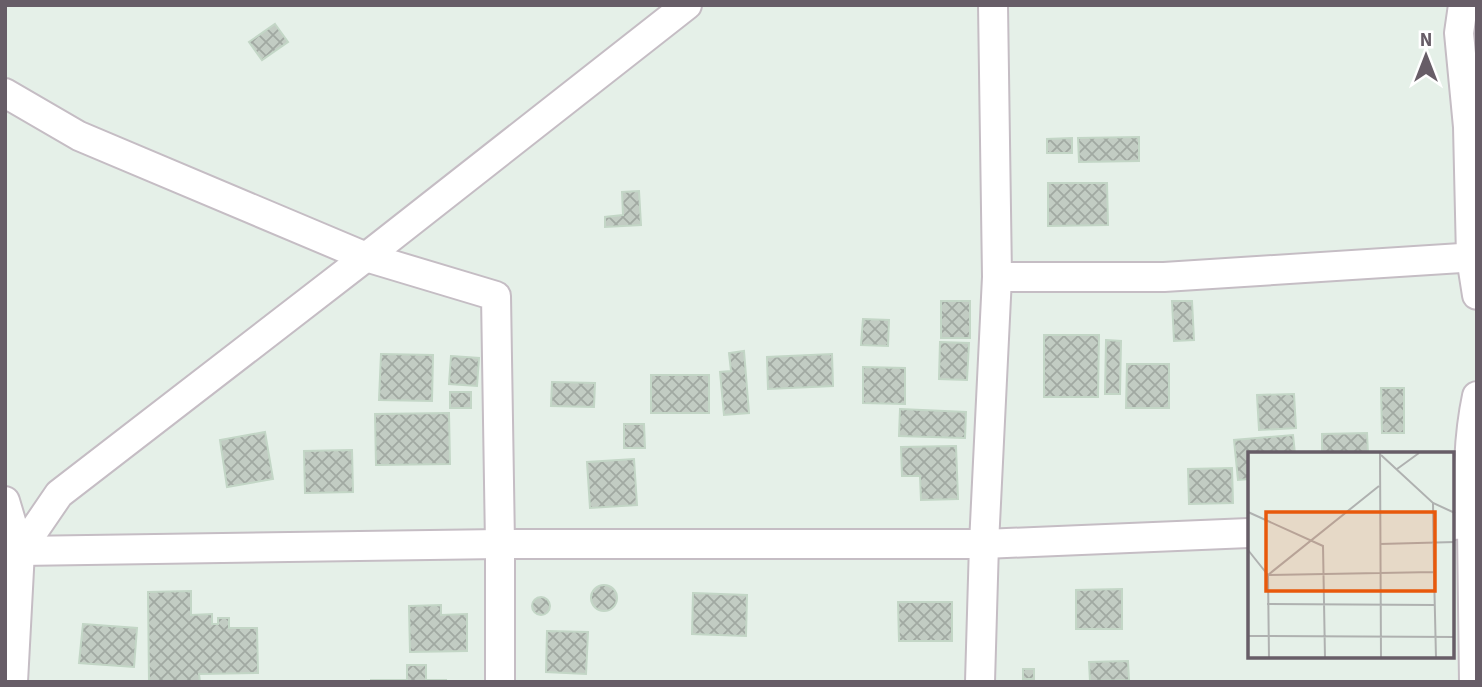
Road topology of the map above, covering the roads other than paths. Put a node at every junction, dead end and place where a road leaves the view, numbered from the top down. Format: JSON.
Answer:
{"nodes":[{"id":1,"x":687,"y":5,"type":"edge"},
{"id":2,"x":993,"y":5,"type":"edge"},
{"id":3,"x":1464,"y":5,"type":"edge"},
{"id":4,"x":5,"y":93,"type":"edge"},
{"id":5,"x":366,"y":257,"type":"junction"},
{"id":6,"x":1474,"y":257,"type":"edge"},
{"id":7,"x":997,"y":277,"type":"junction"},
{"id":8,"x":1477,"y":295,"type":"edge"},
{"id":9,"x":1477,"y":396,"type":"edge"},
{"id":10,"x":5,"y":501,"type":"edge"},
{"id":11,"x":1461,"y":525,"type":"edge"},
{"id":12,"x":1248,"y":533,"type":"edge"},
{"id":13,"x":500,"y":544,"type":"junction"},
{"id":14,"x":984,"y":544,"type":"junction"},
{"id":15,"x":20,"y":551,"type":"junction"},
{"id":16,"x":13,"y":682,"type":"edge"},
{"id":17,"x":500,"y":682,"type":"edge"},
{"id":18,"x":980,"y":682,"type":"edge"},
{"id":19,"x":1475,"y":682,"type":"edge"}],
"edges":[{"from":1,"to":5,"type":"street"},
{"from":2,"to":7,"type":"street"},
{"from":3,"to":6,"type":"street"},
{"from":4,"to":5,"type":"street"},
{"from":5,"to":13,"type":"street"},
{"from":5,"to":15,"type":"street"},
{"from":6,"to":7,"type":"street"},
{"from":6,"to":8,"type":"street"},
{"from":7,"to":14,"type":"street"},
{"from":9,"to":11,"type":"street"},
{"from":10,"to":15,"type":"street"},
{"from":11,"to":19,"type":"street"},
{"from":12,"to":14,"type":"street"},
{"from":13,"to":14,"type":"street"},
{"from":13,"to":15,"type":"street"},
{"from":13,"to":17,"type":"street"},
{"from":14,"to":18,"type":"street"},
{"from":15,"to":16,"type":"street"}]}
